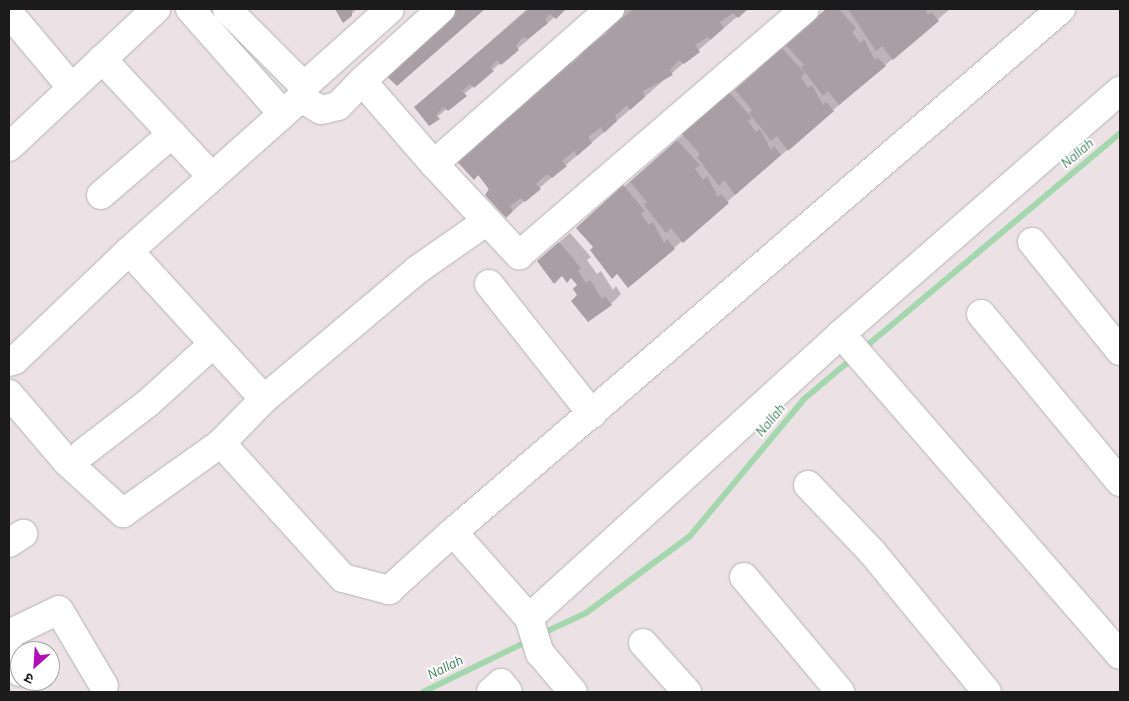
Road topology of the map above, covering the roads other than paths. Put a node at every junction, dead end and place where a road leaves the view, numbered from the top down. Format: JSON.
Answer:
{"nodes":[{"id":1,"x":156,"y":9,"type":"edge"},
{"id":2,"x":190,"y":9,"type":"edge"},
{"id":3,"x":227,"y":9,"type":"edge"},
{"id":4,"x":390,"y":9,"type":"edge"},
{"id":5,"x":441,"y":9,"type":"edge"},
{"id":6,"x":610,"y":9,"type":"edge"},
{"id":7,"x":805,"y":9,"type":"edge"},
{"id":8,"x":1061,"y":9,"type":"edge"},
{"id":9,"x":9,"y":13,"type":"edge"},
{"id":10,"x":102,"y":59,"type":"junction"},
{"id":11,"x":362,"y":81,"type":"junction"},
{"id":12,"x":72,"y":88,"type":"junction"},
{"id":13,"x":1120,"y":91,"type":"edge"},
{"id":14,"x":283,"y":114,"type":"junction"},
{"id":15,"x":172,"y":134,"type":"junction"},
{"id":16,"x":9,"y":147,"type":"edge"},
{"id":17,"x":434,"y":164,"type":"junction"},
{"id":18,"x":212,"y":176,"type":"junction"},
{"id":19,"x":101,"y":195,"type":"dead end"},
{"id":20,"x":487,"y":221,"type":"junction"},
{"id":21,"x":1032,"y":242,"type":"dead end"},
{"id":22,"x":129,"y":251,"type":"junction"},
{"id":23,"x":489,"y":284,"type":"dead end"},
{"id":24,"x":981,"y":314,"type":"dead end"},
{"id":25,"x":841,"y":334,"type":"junction"},
{"id":26,"x":214,"y":344,"type":"junction"},
{"id":27,"x":1120,"y":351,"type":"edge"},
{"id":28,"x":9,"y":362,"type":"edge"},
{"id":29,"x":9,"y":394,"type":"edge"},
{"id":30,"x":264,"y":400,"type":"junction"},
{"id":31,"x":592,"y":414,"type":"junction"},
{"id":32,"x":221,"y":443,"type":"junction"},
{"id":33,"x":83,"y":453,"type":"dead end"},
{"id":34,"x":1120,"y":482,"type":"edge"},
{"id":35,"x":808,"y":485,"type":"dead end"},
{"id":36,"x":454,"y":532,"type":"junction"},
{"id":37,"x":744,"y":577,"type":"dead end"},
{"id":38,"x":529,"y":618,"type":"junction"},
{"id":39,"x":9,"y":634,"type":"edge"},
{"id":40,"x":643,"y":643,"type":"dead end"},
{"id":41,"x":1120,"y":655,"type":"edge"},
{"id":42,"x":104,"y":686,"type":"dead end"},
{"id":43,"x":491,"y":692,"type":"edge"},
{"id":44,"x":508,"y":692,"type":"edge"},
{"id":45,"x":573,"y":692,"type":"edge"},
{"id":46,"x":687,"y":692,"type":"edge"},
{"id":47,"x":840,"y":692,"type":"edge"},
{"id":48,"x":987,"y":692,"type":"edge"}],
"edges":[{"from":1,"to":10,"type":"street"},
{"from":2,"to":14,"type":"street"},
{"from":3,"to":4,"type":"street"},
{"from":5,"to":11,"type":"street"},
{"from":6,"to":17,"type":"street"},
{"from":7,"to":20,"type":"street"},
{"from":8,"to":31,"type":"street"},
{"from":9,"to":12,"type":"street"},
{"from":10,"to":12,"type":"street"},
{"from":10,"to":15,"type":"street"},
{"from":11,"to":14,"type":"street"},
{"from":11,"to":17,"type":"street"},
{"from":12,"to":16,"type":"street"},
{"from":13,"to":25,"type":"street"},
{"from":14,"to":18,"type":"street"},
{"from":15,"to":18,"type":"street"},
{"from":15,"to":19,"type":"street"},
{"from":17,"to":20,"type":"street"},
{"from":18,"to":22,"type":"street"},
{"from":20,"to":30,"type":"street"},
{"from":21,"to":27,"type":"street"},
{"from":22,"to":26,"type":"street"},
{"from":22,"to":28,"type":"street"},
{"from":23,"to":31,"type":"street"},
{"from":24,"to":34,"type":"street"},
{"from":25,"to":38,"type":"street"},
{"from":25,"to":41,"type":"street"},
{"from":26,"to":30,"type":"street"},
{"from":26,"to":33,"type":"street"},
{"from":29,"to":32,"type":"street"},
{"from":30,"to":32,"type":"street"},
{"from":31,"to":36,"type":"street"},
{"from":32,"to":36,"type":"street"},
{"from":35,"to":48,"type":"street"},
{"from":36,"to":38,"type":"street"},
{"from":37,"to":47,"type":"street"},
{"from":38,"to":45,"type":"street"},
{"from":39,"to":42,"type":"street"},
{"from":40,"to":46,"type":"street"},
{"from":43,"to":44,"type":"street"}]}
